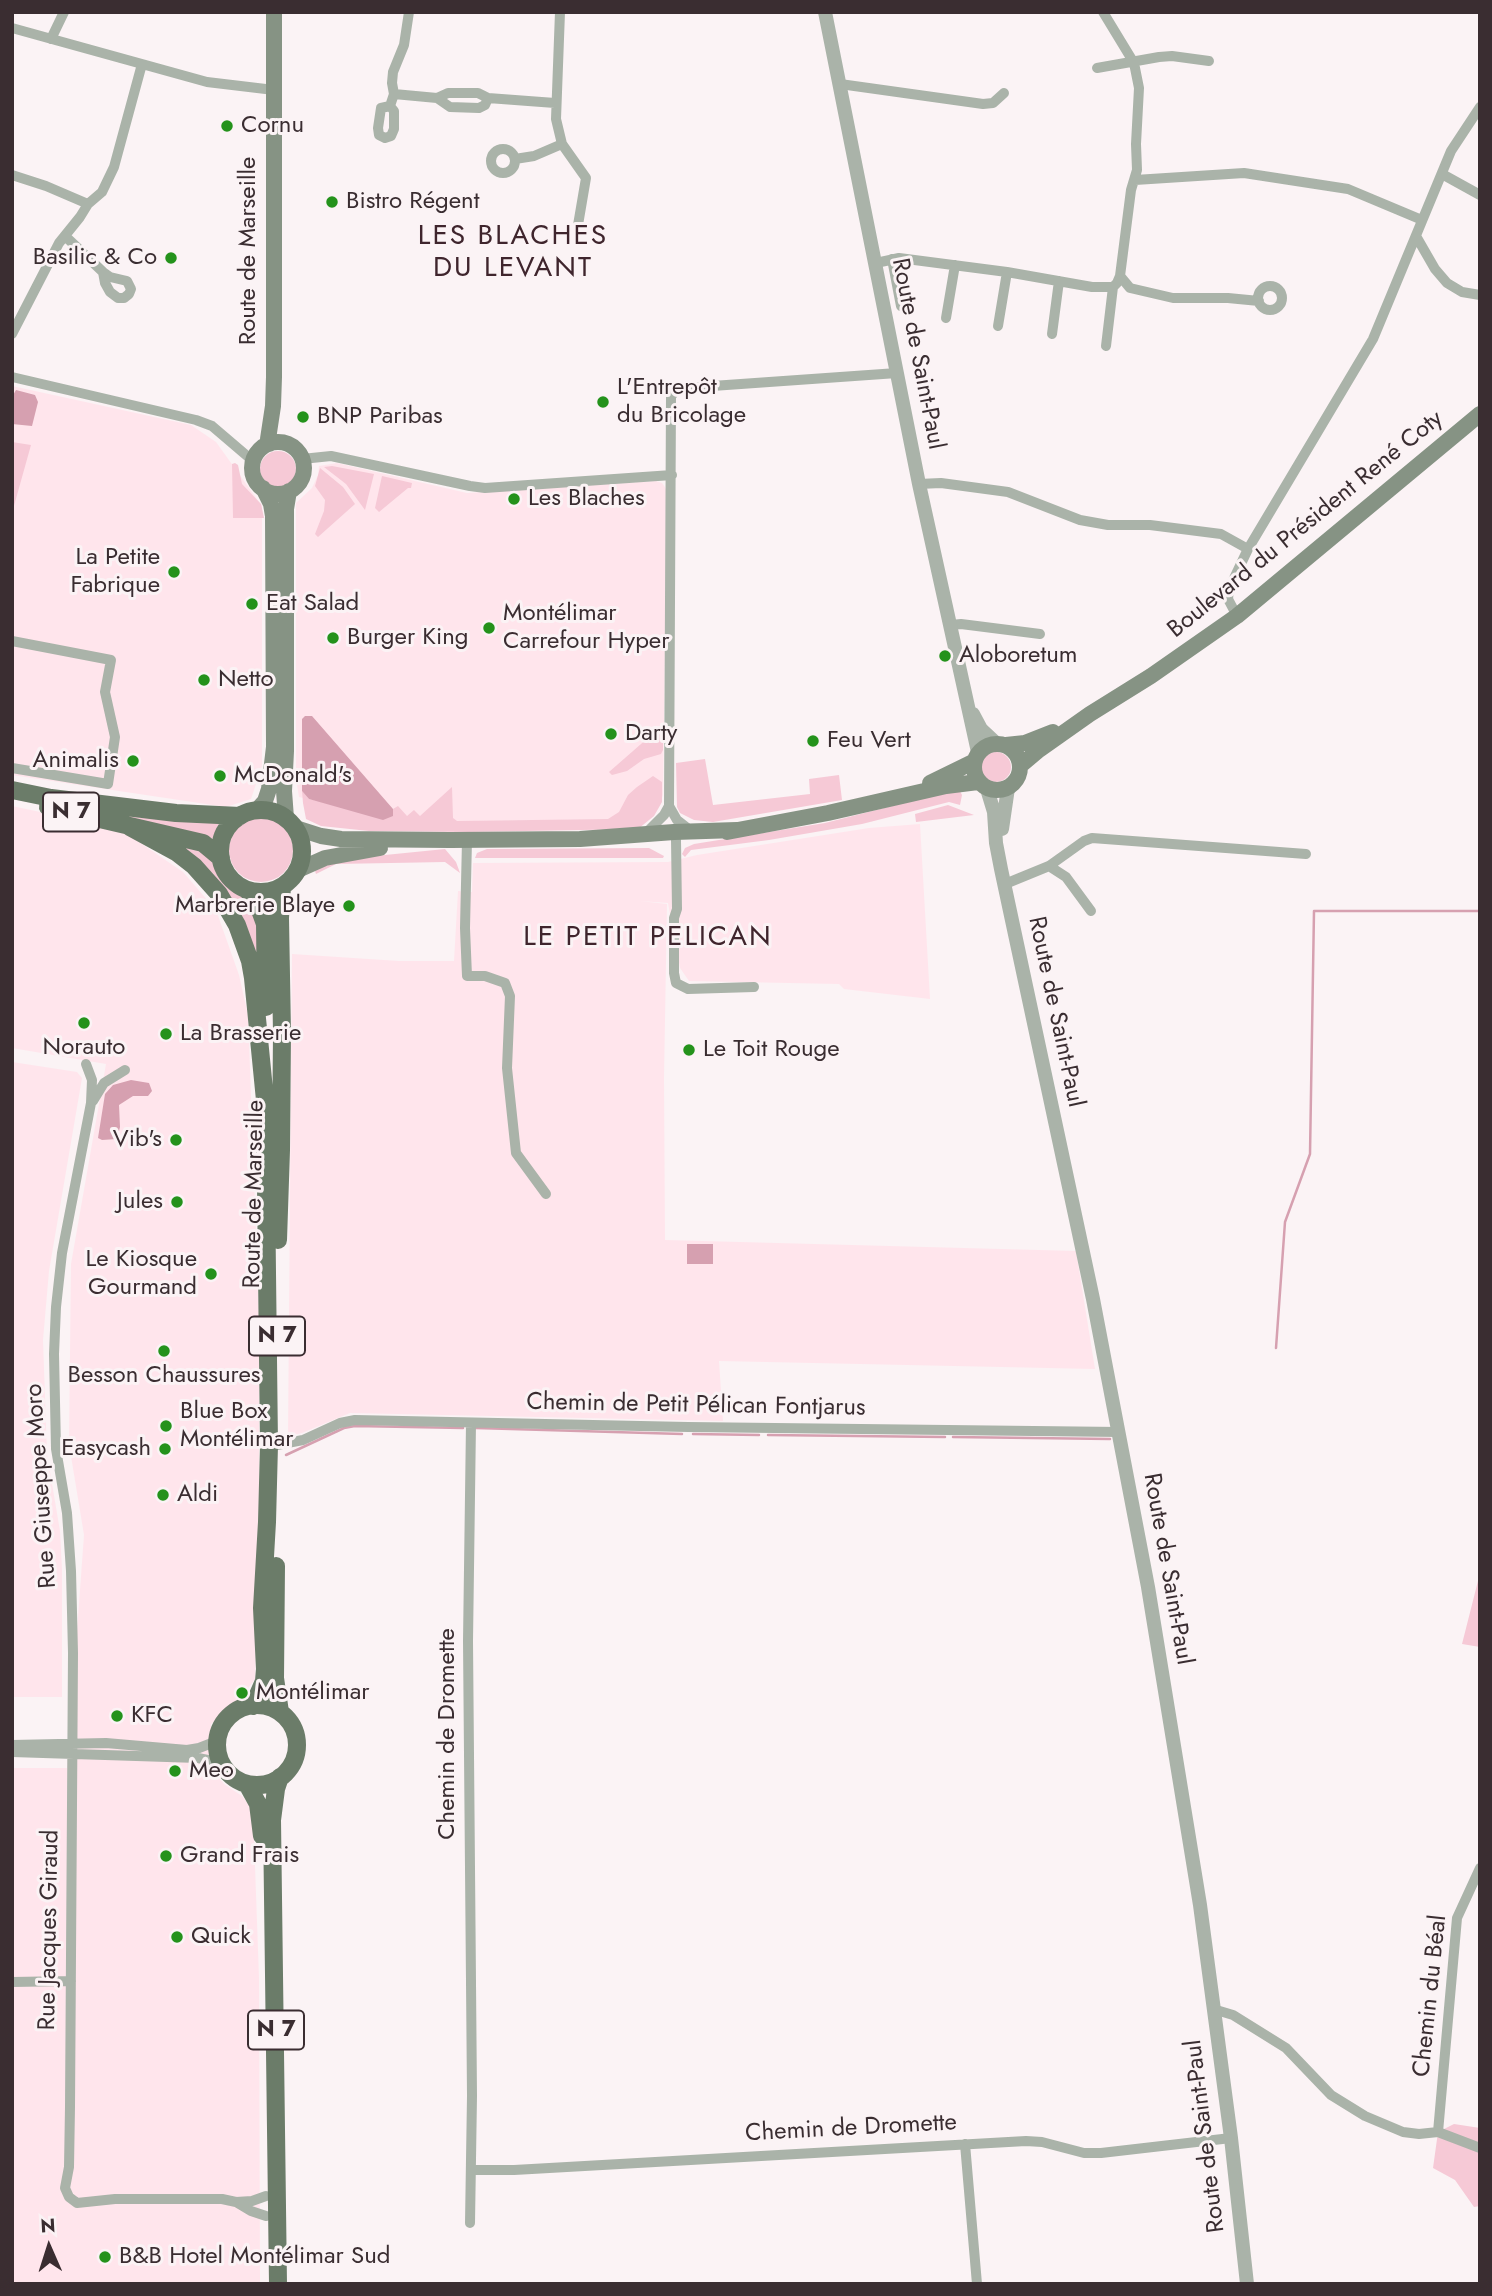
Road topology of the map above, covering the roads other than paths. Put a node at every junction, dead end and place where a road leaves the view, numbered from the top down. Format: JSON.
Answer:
{"nodes":[{"id":1,"x":64,"y":12,"type":"edge"},
{"id":2,"x":274,"y":12,"type":"edge"},
{"id":3,"x":409,"y":12,"type":"edge"},
{"id":4,"x":560,"y":12,"type":"edge"},
{"id":5,"x":825,"y":12,"type":"edge"},
{"id":6,"x":1103,"y":12,"type":"edge"},
{"id":7,"x":12,"y":28,"type":"edge"},
{"id":8,"x":51,"y":39,"type":"junction"},
{"id":9,"x":1209,"y":61,"type":"dead end"},
{"id":10,"x":1134,"y":63,"type":"junction"},
{"id":11,"x":142,"y":64,"type":"junction"},
{"id":12,"x":1097,"y":68,"type":"dead end"},
{"id":13,"x":840,"y":84,"type":"junction"},
{"id":14,"x":274,"y":90,"type":"junction"},
{"id":15,"x":1004,"y":93,"type":"dead end"},
{"id":16,"x":394,"y":94,"type":"junction"},
{"id":17,"x":555,"y":103,"type":"junction"},
{"id":18,"x":390,"y":106,"type":"dead end"},
{"id":19,"x":1480,"y":107,"type":"edge"},
{"id":20,"x":562,"y":144,"type":"junction"},
{"id":21,"x":515,"y":159,"type":"dead end"},
{"id":22,"x":1442,"y":174,"type":"junction"},
{"id":23,"x":12,"y":175,"type":"edge"},
{"id":24,"x":1135,"y":180,"type":"junction"},
{"id":25,"x":1480,"y":195,"type":"edge"},
{"id":26,"x":88,"y":204,"type":"junction"},
{"id":27,"x":1422,"y":220,"type":"junction"},
{"id":28,"x":578,"y":225,"type":"dead end"},
{"id":29,"x":65,"y":236,"type":"junction"},
{"id":30,"x":1416,"y":236,"type":"junction"},
{"id":31,"x":892,"y":260,"type":"junction"},
{"id":32,"x":876,"y":263,"type":"junction"},
{"id":33,"x":955,"y":265,"type":"junction"},
{"id":34,"x":103,"y":272,"type":"dead end"},
{"id":35,"x":1007,"y":272,"type":"junction"},
{"id":36,"x":1120,"y":276,"type":"junction"},
{"id":37,"x":1059,"y":281,"type":"junction"},
{"id":38,"x":1113,"y":287,"type":"junction"},
{"id":39,"x":1480,"y":295,"type":"edge"},
{"id":40,"x":1259,"y":301,"type":"dead end"},
{"id":41,"x":901,"y":306,"type":"dead end"},
{"id":42,"x":946,"y":318,"type":"dead end"},
{"id":43,"x":998,"y":326,"type":"dead end"},
{"id":44,"x":12,"y":334,"type":"edge"},
{"id":45,"x":1052,"y":334,"type":"dead end"},
{"id":46,"x":1106,"y":346,"type":"dead end"},
{"id":47,"x":897,"y":373,"type":"junction"},
{"id":48,"x":12,"y":377,"type":"edge"},
{"id":49,"x":1480,"y":414,"type":"edge"},
{"id":50,"x":277,"y":444,"type":"junction"},
{"id":51,"x":302,"y":459,"type":"junction"},
{"id":52,"x":253,"y":461,"type":"junction"},
{"id":53,"x":672,"y":475,"type":"junction"},
{"id":54,"x":919,"y":484,"type":"junction"},
{"id":55,"x":262,"y":488,"type":"junction"},
{"id":56,"x":289,"y":491,"type":"junction"},
{"id":57,"x":1248,"y":549,"type":"junction"},
{"id":58,"x":1237,"y":616,"type":"junction"},
{"id":59,"x":951,"y":625,"type":"junction"},
{"id":60,"x":1040,"y":634,"type":"dead end"},
{"id":61,"x":12,"y":641,"type":"edge"},
{"id":62,"x":968,"y":704,"type":"junction"},
{"id":63,"x":1090,"y":714,"type":"junction"},
{"id":64,"x":1001,"y":744,"type":"junction"},
{"id":65,"x":975,"y":757,"type":"junction"},
{"id":66,"x":1020,"y":766,"type":"junction"},
{"id":67,"x":12,"y":768,"type":"edge"},
{"id":68,"x":983,"y":785,"type":"junction"},
{"id":69,"x":1008,"y":788,"type":"junction"},
{"id":70,"x":12,"y":790,"type":"edge"},
{"id":71,"x":902,"y":794,"type":"junction"},
{"id":72,"x":12,"y":799,"type":"edge"},
{"id":73,"x":669,"y":806,"type":"junction"},
{"id":74,"x":176,"y":813,"type":"junction"},
{"id":75,"x":248,"y":813,"type":"junction"},
{"id":76,"x":102,"y":820,"type":"junction"},
{"id":77,"x":291,"y":823,"type":"junction"},
{"id":78,"x":130,"y":827,"type":"junction"},
{"id":79,"x":737,"y":830,"type":"junction"},
{"id":80,"x":691,"y":831,"type":"junction"},
{"id":81,"x":646,"y":834,"type":"junction"},
{"id":82,"x":580,"y":839,"type":"junction"},
{"id":83,"x":450,"y":840,"type":"junction"},
{"id":84,"x":467,"y":840,"type":"junction"},
{"id":85,"x":676,"y":840,"type":"junction"},
{"id":86,"x":1306,"y":853,"type":"dead end"},
{"id":87,"x":221,"y":858,"type":"junction"},
{"id":88,"x":1049,"y":866,"type":"junction"},
{"id":89,"x":298,"y":870,"type":"junction"},
{"id":90,"x":1003,"y":876,"type":"junction"},
{"id":91,"x":282,"y":887,"type":"junction"},
{"id":92,"x":248,"y":891,"type":"junction"},
{"id":93,"x":1091,"y":911,"type":"dead end"},
{"id":94,"x":754,"y":987,"type":"dead end"},
{"id":95,"x":86,"y":1064,"type":"dead end"},
{"id":96,"x":125,"y":1070,"type":"dead end"},
{"id":97,"x":264,"y":1084,"type":"junction"},
{"id":98,"x":91,"y":1103,"type":"junction"},
{"id":99,"x":546,"y":1194,"type":"dead end"},
{"id":100,"x":471,"y":1423,"type":"junction"},
{"id":101,"x":1120,"y":1433,"type":"junction"},
{"id":102,"x":277,"y":1445,"type":"junction"},
{"id":103,"x":253,"y":1706,"type":"junction"},
{"id":104,"x":280,"y":1712,"type":"junction"},
{"id":105,"x":218,"y":1741,"type":"junction"},
{"id":106,"x":12,"y":1745,"type":"edge"},
{"id":107,"x":73,"y":1748,"type":"junction"},
{"id":108,"x":12,"y":1752,"type":"edge"},
{"id":109,"x":222,"y":1763,"type":"junction"},
{"id":110,"x":280,"y":1777,"type":"junction"},
{"id":111,"x":247,"y":1784,"type":"junction"},
{"id":112,"x":1480,"y":1868,"type":"edge"},
{"id":113,"x":71,"y":1981,"type":"junction"},
{"id":114,"x":12,"y":1982,"type":"edge"},
{"id":115,"x":1213,"y":2009,"type":"junction"},
{"id":116,"x":1438,"y":2132,"type":"junction"},
{"id":117,"x":1231,"y":2138,"type":"junction"},
{"id":118,"x":965,"y":2144,"type":"junction"},
{"id":119,"x":1480,"y":2148,"type":"edge"},
{"id":120,"x":472,"y":2170,"type":"junction"},
{"id":121,"x":266,"y":2196,"type":"junction"},
{"id":122,"x":236,"y":2202,"type":"junction"},
{"id":123,"x":266,"y":2216,"type":"junction"},
{"id":124,"x":470,"y":2223,"type":"dead end"},
{"id":125,"x":266,"y":2284,"type":"edge"},
{"id":126,"x":278,"y":2284,"type":"edge"},
{"id":127,"x":976,"y":2284,"type":"edge"},
{"id":128,"x":1247,"y":2284,"type":"edge"}],
"edges":[{"from":1,"to":8,"type":"street"},
{"from":2,"to":14,"type":"main road","name":"Route de Marseille"},
{"from":3,"to":16,"type":"street"},
{"from":4,"to":17,"type":"street"},
{"from":5,"to":13,"type":"street","name":"Route de Saint-Paul"},
{"from":6,"to":10,"type":"street"},
{"from":7,"to":8,"type":"street"},
{"from":8,"to":11,"type":"street"},
{"from":9,"to":10,"type":"street"},
{"from":10,"to":12,"type":"street"},
{"from":10,"to":24,"type":"street"},
{"from":11,"to":14,"type":"street"},
{"from":11,"to":26,"type":"street"},
{"from":13,"to":15,"type":"street"},
{"from":13,"to":32,"type":"street","name":"Route de Saint-Paul"},
{"from":14,"to":50,"type":"main road","name":"Route de Marseille"},
{"from":16,"to":17,"type":"street"},
{"from":16,"to":18,"type":"street"},
{"from":17,"to":20,"type":"street"},
{"from":19,"to":22,"type":"street"},
{"from":20,"to":21,"type":"street"},
{"from":20,"to":28,"type":"street"},
{"from":22,"to":25,"type":"street"},
{"from":22,"to":27,"type":"street"},
{"from":23,"to":26,"type":"street"},
{"from":24,"to":27,"type":"street"},
{"from":24,"to":36,"type":"street"},
{"from":26,"to":29,"type":"street"},
{"from":27,"to":30,"type":"street"},
{"from":29,"to":34,"type":"street"},
{"from":29,"to":44,"type":"street"},
{"from":30,"to":39,"type":"street"},
{"from":30,"to":57,"type":"street"},
{"from":31,"to":32,"type":"street"},
{"from":31,"to":33,"type":"street"},
{"from":31,"to":41,"type":"street"},
{"from":32,"to":47,"type":"street","name":"Route de Saint-Paul"},
{"from":33,"to":35,"type":"street"},
{"from":33,"to":42,"type":"street"},
{"from":35,"to":37,"type":"street"},
{"from":35,"to":43,"type":"street"},
{"from":36,"to":38,"type":"street"},
{"from":36,"to":40,"type":"street"},
{"from":37,"to":38,"type":"street"},
{"from":37,"to":45,"type":"street"},
{"from":38,"to":46,"type":"street"},
{"from":47,"to":53,"type":"street"},
{"from":47,"to":54,"type":"street","name":"Route de Saint-Paul"},
{"from":48,"to":52,"type":"street"},
{"from":49,"to":58,"type":"main road","name":"Boulevard du Président René Coty"},
{"from":50,"to":51,"type":"main road"},
{"from":50,"to":52,"type":"main road"},
{"from":51,"to":53,"type":"street"},
{"from":51,"to":56,"type":"main road"},
{"from":52,"to":55,"type":"main road"},
{"from":53,"to":73,"type":"street"},
{"from":54,"to":57,"type":"street"},
{"from":54,"to":59,"type":"street","name":"Route de Saint-Paul"},
{"from":55,"to":56,"type":"main road"},
{"from":55,"to":75,"type":"main road"},
{"from":56,"to":77,"type":"main road"},
{"from":57,"to":58,"type":"street"},
{"from":58,"to":63,"type":"main road","name":"Boulevard du Président René Coty"},
{"from":59,"to":60,"type":"street"},
{"from":59,"to":62,"type":"street","name":"Route de Saint-Paul"},
{"from":61,"to":67,"type":"street"},
{"from":62,"to":64,"type":"street","name":"Route de Saint-Paul"},
{"from":62,"to":65,"type":"street","name":"Route de Saint-Paul"},
{"from":63,"to":64,"type":"main road","name":"Boulevard du Président René Coty"},
{"from":63,"to":66,"type":"main road","name":"Boulevard du Président René Coty"},
{"from":64,"to":65,"type":"main road"},
{"from":64,"to":66,"type":"main road"},
{"from":65,"to":68,"type":"main road"},
{"from":65,"to":71,"type":"main road"},
{"from":66,"to":69,"type":"main road"},
{"from":68,"to":69,"type":"main road"},
{"from":68,"to":71,"type":"main road"},
{"from":68,"to":90,"type":"street","name":"Route de Saint-Paul"},
{"from":69,"to":90,"type":"street","name":"Route de Saint-Paul"},
{"from":70,"to":74,"type":"main road","number":"N 7"},
{"from":71,"to":79,"type":"main road"},
{"from":72,"to":76,"type":"main road","number":"N 7"},
{"from":73,"to":80,"type":"street"},
{"from":73,"to":81,"type":"street"},
{"from":74,"to":75,"type":"main road","number":"N 7"},
{"from":74,"to":76,"type":"main road"},
{"from":75,"to":77,"type":"main road"},
{"from":75,"to":87,"type":"main road"},
{"from":76,"to":78,"type":"main road","number":"N 7"},
{"from":77,"to":83,"type":"main road"},
{"from":77,"to":89,"type":"main road"},
{"from":78,"to":87,"type":"main road"},
{"from":78,"to":97,"type":"main road","number":"N 7"},
{"from":79,"to":80,"type":"main road"},
{"from":79,"to":85,"type":"main road"},
{"from":80,"to":81,"type":"main road"},
{"from":81,"to":82,"type":"main road"},
{"from":82,"to":84,"type":"main road"},
{"from":82,"to":85,"type":"main road"},
{"from":83,"to":84,"type":"main road"},
{"from":83,"to":89,"type":"main road"},
{"from":84,"to":99,"type":"street"},
{"from":85,"to":94,"type":"street"},
{"from":86,"to":88,"type":"street"},
{"from":87,"to":92,"type":"main road"},
{"from":88,"to":90,"type":"street"},
{"from":88,"to":93,"type":"street"},
{"from":89,"to":91,"type":"main road"},
{"from":90,"to":101,"type":"street","name":"Route de Saint-Paul"},
{"from":91,"to":92,"type":"main road"},
{"from":91,"to":102,"type":"main road","name":"Route de Marseille","number":"N 7"},
{"from":92,"to":97,"type":"main road","number":"N 7"},
{"from":95,"to":98,"type":"street","name":"Rue Giuseppe Moro"},
{"from":96,"to":98,"type":"street"},
{"from":97,"to":103,"type":"main road","name":"Route de Marseille","number":"N 7"},
{"from":98,"to":107,"type":"street","name":"Rue Giuseppe Moro"},
{"from":100,"to":101,"type":"street","name":"Chemin de Petit Pélican Fontjarus"},
{"from":100,"to":102,"type":"street","name":"Chemin de Petit Pélican Fontjarus"},
{"from":100,"to":120,"type":"street","name":"Chemin de Dromette"},
{"from":101,"to":115,"type":"street","name":"Route de Saint-Paul"},
{"from":102,"to":104,"type":"main road","name":"Route de Marseille","number":"N 7"},
{"from":103,"to":104,"type":"main road"},
{"from":103,"to":105,"type":"main road"},
{"from":104,"to":110,"type":"main road"},
{"from":105,"to":107,"type":"street"},
{"from":105,"to":109,"type":"main road"},
{"from":106,"to":107,"type":"street"},
{"from":107,"to":108,"type":"street"},
{"from":107,"to":109,"type":"street"},
{"from":107,"to":113,"type":"street","name":"Rue Jacques Giraud"},
{"from":109,"to":111,"type":"main road"},
{"from":110,"to":111,"type":"main road"},
{"from":110,"to":126,"type":"main road","number":"N 7"},
{"from":111,"to":121,"type":"main road","number":"N 7"},
{"from":112,"to":116,"type":"street","name":"Chemin du Béal"},
{"from":113,"to":114,"type":"street"},
{"from":113,"to":122,"type":"street","name":"Rue Jacques Giraud"},
{"from":115,"to":116,"type":"street"},
{"from":115,"to":117,"type":"street","name":"Route de Saint-Paul"},
{"from":116,"to":119,"type":"street"},
{"from":117,"to":118,"type":"street","name":"Chemin de Dromette"},
{"from":117,"to":128,"type":"street","name":"Route de Saint-Paul"},
{"from":118,"to":120,"type":"street","name":"Chemin de Dromette"},
{"from":118,"to":127,"type":"street"},
{"from":120,"to":124,"type":"street","name":"Chemin de Dromette"},
{"from":121,"to":122,"type":"street"},
{"from":121,"to":123,"type":"main road","number":"N 7"},
{"from":122,"to":123,"type":"street"},
{"from":123,"to":125,"type":"main road","number":"N 7"}]}
